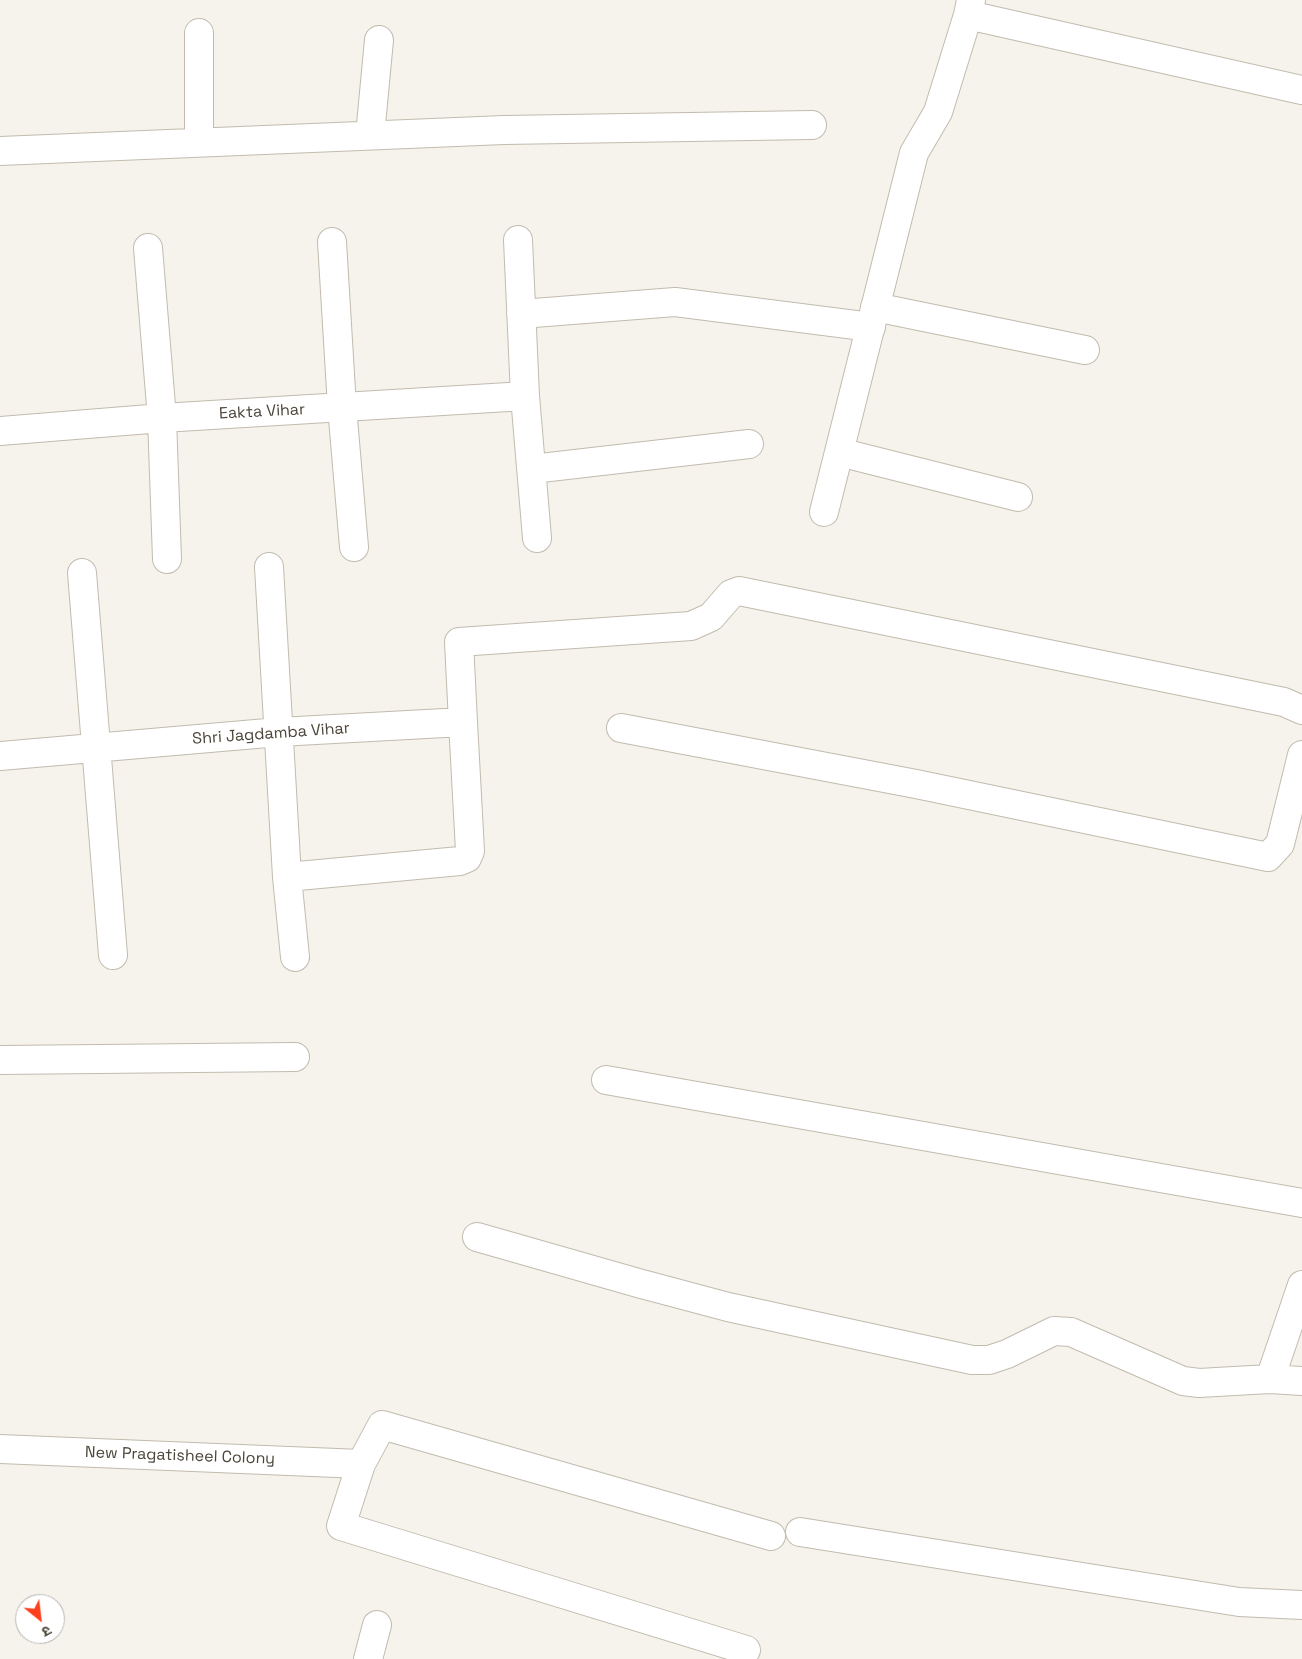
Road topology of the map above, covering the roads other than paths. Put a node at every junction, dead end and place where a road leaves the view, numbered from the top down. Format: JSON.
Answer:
{"nodes":[{"id":1,"x":969,"y":7,"type":"edge"},
{"id":2,"x":199,"y":33,"type":"dead end"},
{"id":3,"x":379,"y":40,"type":"dead end"},
{"id":4,"x":1302,"y":90,"type":"edge"},
{"id":5,"x":812,"y":125,"type":"dead end"},
{"id":6,"x":370,"y":136,"type":"junction"},
{"id":7,"x":200,"y":142,"type":"junction"},
{"id":8,"x":0,"y":151,"type":"edge"},
{"id":9,"x":518,"y":240,"type":"dead end"},
{"id":10,"x":332,"y":242,"type":"dead end"},
{"id":11,"x":148,"y":248,"type":"dead end"},
{"id":12,"x":521,"y":314,"type":"junction"},
{"id":13,"x":873,"y":317,"type":"junction"},
{"id":14,"x":1085,"y":350,"type":"dead end"},
{"id":15,"x":525,"y":396,"type":"junction"},
{"id":16,"x":342,"y":407,"type":"junction"},
{"id":17,"x":162,"y":418,"type":"junction"},
{"id":18,"x":0,"y":431,"type":"edge"},
{"id":19,"x":749,"y":444,"type":"dead end"},
{"id":20,"x":839,"y":452,"type":"junction"},
{"id":21,"x":532,"y":468,"type":"junction"},
{"id":22,"x":1018,"y":497,"type":"dead end"},
{"id":23,"x":824,"y":512,"type":"dead end"},
{"id":24,"x":537,"y":538,"type":"dead end"},
{"id":25,"x":354,"y":547,"type":"dead end"},
{"id":26,"x":167,"y":558,"type":"dead end"},
{"id":27,"x":269,"y":567,"type":"dead end"},
{"id":28,"x":82,"y":573,"type":"dead end"},
{"id":29,"x":1302,"y":710,"type":"edge"},
{"id":30,"x":463,"y":722,"type":"junction"},
{"id":31,"x":622,"y":728,"type":"dead end"},
{"id":32,"x":279,"y":732,"type":"junction"},
{"id":33,"x":96,"y":748,"type":"junction"},
{"id":34,"x":1302,"y":754,"type":"edge"},
{"id":35,"x":0,"y":756,"type":"edge"},
{"id":36,"x":287,"y":877,"type":"junction"},
{"id":37,"x":113,"y":955,"type":"dead end"},
{"id":38,"x":295,"y":957,"type":"dead end"},
{"id":39,"x":295,"y":1057,"type":"dead end"},
{"id":40,"x":0,"y":1060,"type":"edge"},
{"id":41,"x":606,"y":1080,"type":"dead end"},
{"id":42,"x":1302,"y":1203,"type":"edge"},
{"id":43,"x":477,"y":1237,"type":"dead end"},
{"id":44,"x":1302,"y":1285,"type":"edge"},
{"id":45,"x":1270,"y":1379,"type":"junction"},
{"id":46,"x":1302,"y":1381,"type":"edge"},
{"id":47,"x":0,"y":1449,"type":"edge"},
{"id":48,"x":360,"y":1464,"type":"junction"},
{"id":49,"x":800,"y":1532,"type":"dead end"},
{"id":50,"x":771,"y":1536,"type":"dead end"},
{"id":51,"x":1302,"y":1605,"type":"edge"},
{"id":52,"x":377,"y":1625,"type":"dead end"},
{"id":53,"x":746,"y":1650,"type":"dead end"},
{"id":54,"x":368,"y":1659,"type":"edge"}],
"edges":[{"from":1,"to":4,"type":"street"},
{"from":1,"to":13,"type":"street"},
{"from":2,"to":7,"type":"street"},
{"from":3,"to":6,"type":"street"},
{"from":5,"to":6,"type":"street"},
{"from":6,"to":7,"type":"street"},
{"from":7,"to":8,"type":"street"},
{"from":9,"to":12,"type":"street"},
{"from":10,"to":16,"type":"street"},
{"from":11,"to":17,"type":"street"},
{"from":12,"to":13,"type":"street"},
{"from":12,"to":15,"type":"street"},
{"from":13,"to":14,"type":"street"},
{"from":13,"to":20,"type":"street"},
{"from":15,"to":16,"type":"street","name":"Eakta Vihar"},
{"from":15,"to":21,"type":"street"},
{"from":16,"to":17,"type":"street","name":"Eakta Vihar"},
{"from":16,"to":25,"type":"street"},
{"from":17,"to":18,"type":"street","name":"Eakta Vihar"},
{"from":17,"to":26,"type":"street"},
{"from":19,"to":21,"type":"street"},
{"from":20,"to":22,"type":"street"},
{"from":20,"to":23,"type":"street"},
{"from":21,"to":24,"type":"street"},
{"from":27,"to":32,"type":"street"},
{"from":28,"to":33,"type":"street"},
{"from":29,"to":30,"type":"street"},
{"from":30,"to":32,"type":"street","name":"Shri Jagdamba Vihar"},
{"from":30,"to":36,"type":"street"},
{"from":31,"to":34,"type":"street"},
{"from":32,"to":33,"type":"street","name":"Shri Jagdamba Vihar"},
{"from":32,"to":36,"type":"street"},
{"from":33,"to":35,"type":"street","name":"Shri Jagdamba Vihar"},
{"from":33,"to":37,"type":"street"},
{"from":36,"to":38,"type":"street"},
{"from":39,"to":40,"type":"street"},
{"from":41,"to":42,"type":"street"},
{"from":43,"to":45,"type":"street"},
{"from":44,"to":45,"type":"street"},
{"from":45,"to":46,"type":"street"},
{"from":47,"to":48,"type":"street","name":"New Pragatisheel Colony"},
{"from":48,"to":50,"type":"street"},
{"from":48,"to":53,"type":"street"},
{"from":49,"to":51,"type":"street"},
{"from":52,"to":54,"type":"street"}]}
